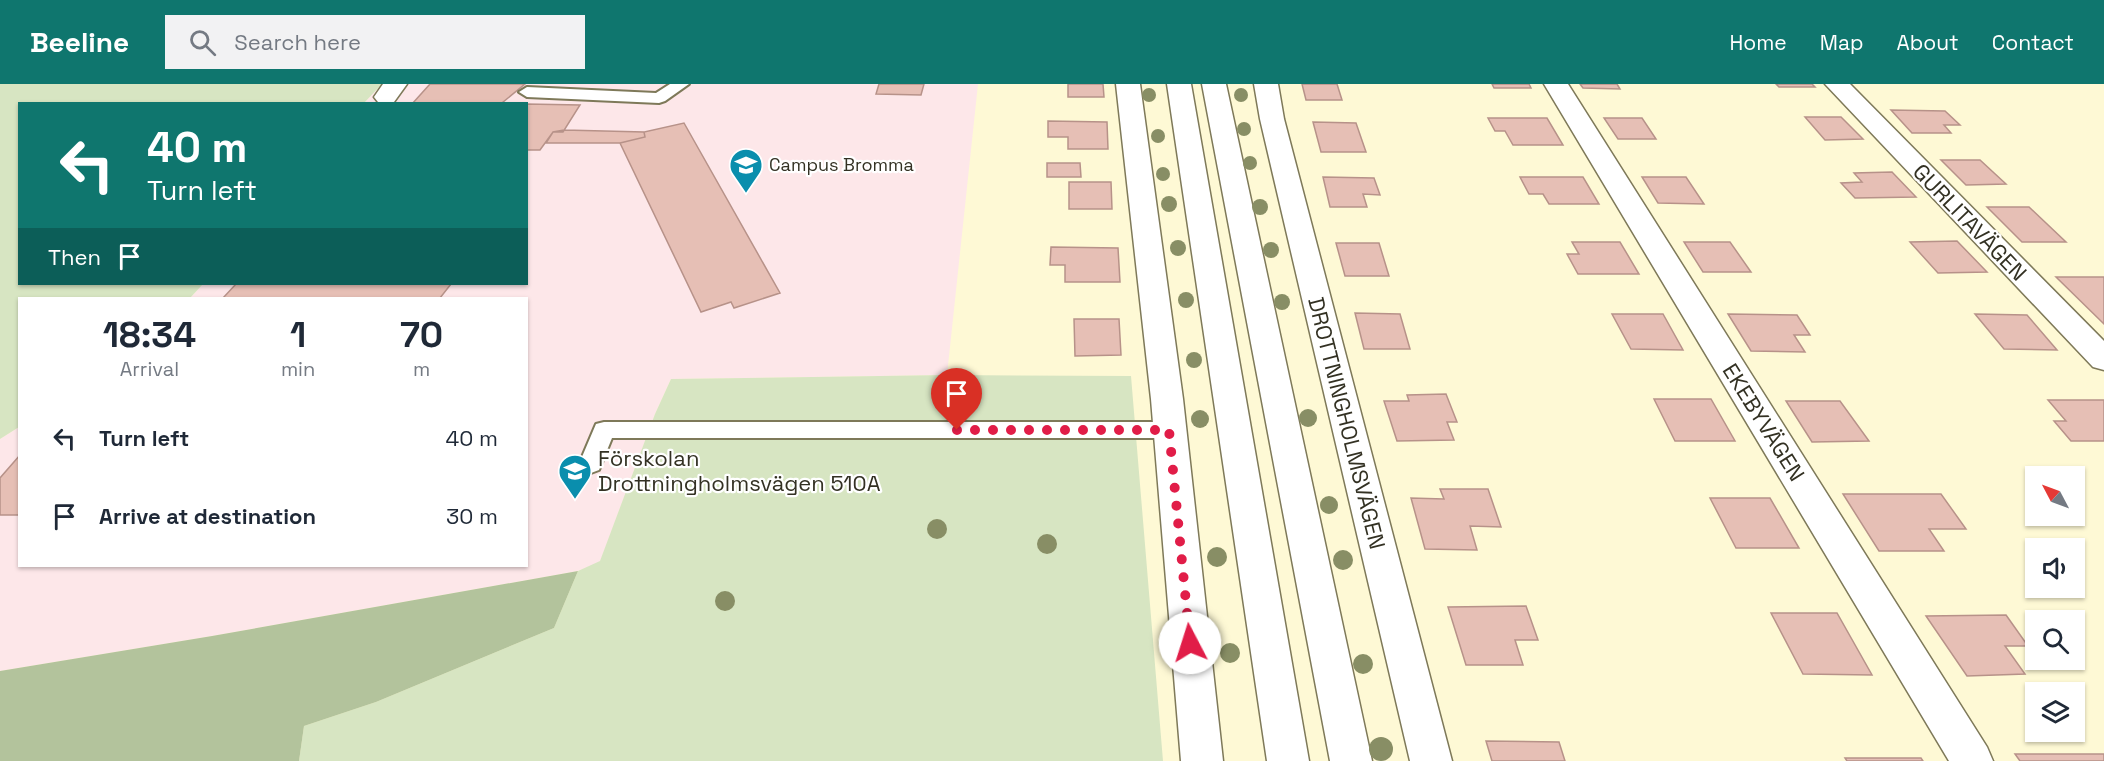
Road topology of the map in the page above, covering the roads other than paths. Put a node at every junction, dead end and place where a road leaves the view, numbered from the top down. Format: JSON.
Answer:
{"nodes":[{"id":1,"x":681,"y":84,"type":"edge"},
{"id":2,"x":1128,"y":84,"type":"edge"},
{"id":3,"x":1179,"y":84,"type":"edge"},
{"id":4,"x":1214,"y":84,"type":"edge"},
{"id":5,"x":1266,"y":84,"type":"edge"},
{"id":6,"x":1556,"y":84,"type":"edge"},
{"id":7,"x":1837,"y":84,"type":"edge"},
{"id":8,"x":527,"y":92,"type":"dead end"},
{"id":9,"x":2102,"y":356,"type":"edge"},
{"id":10,"x":1169,"y":430,"type":"junction"},
{"id":11,"x":591,"y":464,"type":"dead end"},
{"id":12,"x":1202,"y":761,"type":"edge"},
{"id":13,"x":1288,"y":761,"type":"edge"},
{"id":14,"x":1351,"y":761,"type":"edge"},
{"id":15,"x":1431,"y":761,"type":"edge"},
{"id":16,"x":1972,"y":761,"type":"edge"}],
"edges":[{"from":1,"to":8,"type":"lane"},
{"from":2,"to":10,"type":"street"},
{"from":3,"to":13,"type":"street"},
{"from":4,"to":14,"type":"street"},
{"from":5,"to":15,"type":"street","name":"DROTTNINGHOLMSVÄGEN"},
{"from":6,"to":16,"type":"street","name":"EKEBYVÄGEN"},
{"from":7,"to":9,"type":"street","name":"GURLITAVÄGEN"},
{"from":10,"to":11,"type":"lane"},
{"from":10,"to":12,"type":"street"}]}
